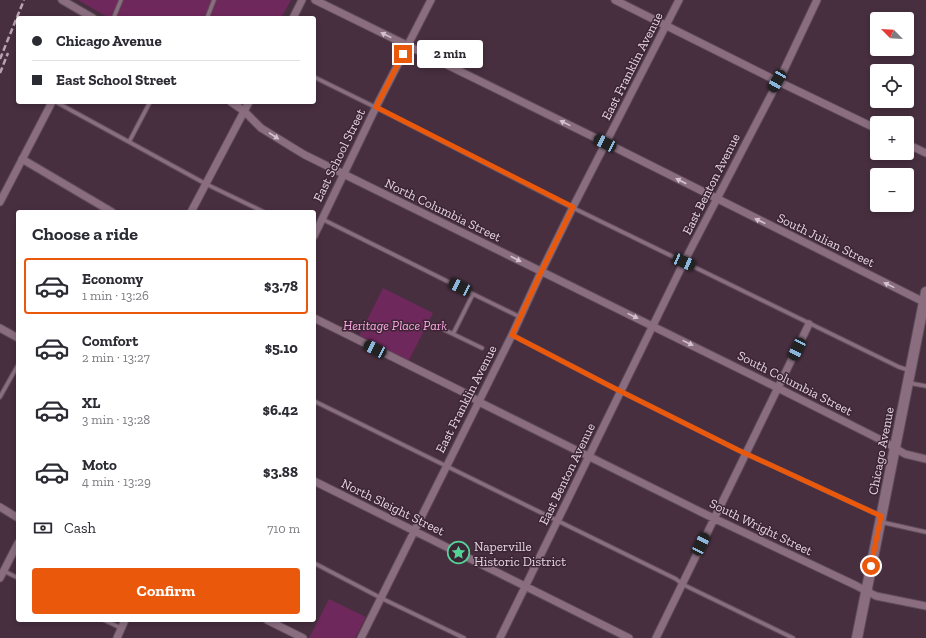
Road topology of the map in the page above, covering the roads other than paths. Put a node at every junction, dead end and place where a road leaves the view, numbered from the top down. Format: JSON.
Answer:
{"nodes":[{"id":1,"x":62,"y":0,"type":"edge"},
{"id":2,"x":120,"y":0,"type":"edge"},
{"id":3,"x":214,"y":0,"type":"edge"},
{"id":4,"x":302,"y":0,"type":"edge"},
{"id":5,"x":315,"y":0,"type":"edge"},
{"id":6,"x":431,"y":0,"type":"edge"},
{"id":7,"x":615,"y":0,"type":"edge"},
{"id":8,"x":679,"y":0,"type":"edge"},
{"id":9,"x":817,"y":0,"type":"edge"},
{"id":10,"x":90,"y":16,"type":"edge"},
{"id":11,"x":114,"y":16,"type":"edge"},
{"id":12,"x":208,"y":16,"type":"edge"},
{"id":13,"x":294,"y":16,"type":"edge"},
{"id":14,"x":666,"y":25,"type":"junction"},
{"id":15,"x":407,"y":45,"type":"junction"},
{"id":16,"x":316,"y":78,"type":"edge"},
{"id":17,"x":777,"y":81,"type":"junction"},
{"id":18,"x":51,"y":104,"type":"edge"},
{"id":19,"x":60,"y":104,"type":"edge"},
{"id":20,"x":149,"y":104,"type":"edge"},
{"id":21,"x":234,"y":104,"type":"edge"},
{"id":22,"x":248,"y":104,"type":"edge"},
{"id":23,"x":376,"y":107,"type":"junction"},
{"id":24,"x":244,"y":111,"type":"junction"},
{"id":25,"x":870,"y":127,"type":"edge"},
{"id":26,"x":129,"y":142,"type":"junction"},
{"id":27,"x":605,"y":143,"type":"junction"},
{"id":28,"x":914,"y":147,"type":"edge"},
{"id":29,"x":926,"y":153,"type":"edge"},
{"id":30,"x":22,"y":159,"type":"junction"},
{"id":31,"x":343,"y":174,"type":"junction"},
{"id":32,"x":206,"y":184,"type":"junction"},
{"id":33,"x":716,"y":199,"type":"junction"},
{"id":34,"x":0,"y":202,"type":"edge"},
{"id":35,"x":573,"y":207,"type":"junction"},
{"id":36,"x":109,"y":210,"type":"edge"},
{"id":37,"x":192,"y":210,"type":"edge"},
{"id":38,"x":260,"y":210,"type":"edge"},
{"id":39,"x":322,"y":219,"type":"junction"},
{"id":40,"x":316,"y":232,"type":"edge"},
{"id":41,"x":684,"y":262,"type":"junction"},
{"id":42,"x":541,"y":272,"type":"junction"},
{"id":43,"x":473,"y":294,"type":"junction"},
{"id":44,"x":925,"y":299,"type":"edge"},
{"id":45,"x":520,"y":317,"type":"junction"},
{"id":46,"x":316,"y":319,"type":"edge"},
{"id":47,"x":810,"y":324,"type":"junction"},
{"id":48,"x":434,"y":325,"type":"dead end"},
{"id":49,"x":653,"y":326,"type":"junction"},
{"id":50,"x":0,"y":328,"type":"edge"},
{"id":51,"x":453,"y":334,"type":"junction"},
{"id":52,"x":512,"y":335,"type":"junction"},
{"id":53,"x":16,"y":337,"type":"edge"},
{"id":54,"x":482,"y":348,"type":"dead end"},
{"id":55,"x":16,"y":369,"type":"edge"},
{"id":56,"x":910,"y":370,"type":"junction"},
{"id":57,"x":908,"y":382,"type":"junction"},
{"id":58,"x":926,"y":386,"type":"edge"},
{"id":59,"x":778,"y":388,"type":"junction"},
{"id":60,"x":621,"y":391,"type":"junction"},
{"id":61,"x":0,"y":397,"type":"edge"},
{"id":62,"x":316,"y":402,"type":"edge"},
{"id":63,"x":479,"y":402,"type":"junction"},
{"id":64,"x":895,"y":448,"type":"junction"},
{"id":65,"x":746,"y":453,"type":"junction"},
{"id":66,"x":589,"y":456,"type":"junction"},
{"id":67,"x":926,"y":459,"type":"edge"},
{"id":68,"x":446,"y":467,"type":"junction"},
{"id":69,"x":316,"y":482,"type":"edge"},
{"id":70,"x":0,"y":507,"type":"edge"},
{"id":71,"x":16,"y":517,"type":"edge"},
{"id":72,"x":714,"y":518,"type":"junction"},
{"id":73,"x":881,"y":519,"type":"junction"},
{"id":74,"x":557,"y":521,"type":"junction"},
{"id":75,"x":414,"y":531,"type":"junction"},
{"id":76,"x":926,"y":532,"type":"edge"},
{"id":77,"x":16,"y":547,"type":"edge"},
{"id":78,"x":316,"y":564,"type":"edge"},
{"id":79,"x":4,"y":571,"type":"junction"},
{"id":80,"x":16,"y":577,"type":"edge"},
{"id":81,"x":0,"y":578,"type":"edge"},
{"id":82,"x":682,"y":584,"type":"junction"},
{"id":83,"x":525,"y":586,"type":"junction"},
{"id":84,"x":866,"y":592,"type":"junction"},
{"id":85,"x":381,"y":598,"type":"junction"},
{"id":86,"x":926,"y":606,"type":"edge"},
{"id":87,"x":108,"y":622,"type":"edge"},
{"id":88,"x":124,"y":622,"type":"edge"},
{"id":89,"x":271,"y":622,"type":"edge"},
{"id":90,"x":121,"y":628,"type":"junction"},
{"id":91,"x":116,"y":638,"type":"edge"},
{"id":92,"x":303,"y":638,"type":"edge"},
{"id":93,"x":361,"y":638,"type":"edge"},
{"id":94,"x":464,"y":638,"type":"edge"},
{"id":95,"x":500,"y":638,"type":"edge"},
{"id":96,"x":629,"y":638,"type":"edge"},
{"id":97,"x":656,"y":638,"type":"edge"},
{"id":98,"x":793,"y":638,"type":"edge"},
{"id":99,"x":857,"y":638,"type":"edge"}],
"edges":[{"from":1,"to":10,"type":"street"},
{"from":2,"to":11,"type":"lane"},
{"from":3,"to":12,"type":"lane"},
{"from":4,"to":13,"type":"street"},
{"from":15,"to":5,"type":"street","name":"South Julian Street","one_way":true},
{"from":6,"to":15,"type":"street","name":"East School Street"},
{"from":7,"to":14,"type":"street"},
{"from":8,"to":14,"type":"street","name":"East Franklin Avenue"},
{"from":9,"to":17,"type":"street","name":"East Benton Avenue"},
{"from":14,"to":17,"type":"street"},
{"from":14,"to":27,"type":"street","name":"East Franklin Avenue"},
{"from":15,"to":23,"type":"street","name":"East School Street"},
{"from":27,"to":15,"type":"street","name":"South Julian Street","one_way":true},
{"from":16,"to":23,"type":"lane"},
{"from":17,"to":25,"type":"street"},
{"from":17,"to":33,"type":"street","name":"East Benton Avenue"},
{"from":18,"to":30,"type":"street"},
{"from":19,"to":26,"type":"lane"},
{"from":20,"to":26,"type":"lane"},
{"from":21,"to":24,"type":"street","name":"North Columbia Street"},
{"from":22,"to":24,"type":"street"},
{"from":23,"to":31,"type":"street","name":"East School Street"},
{"from":23,"to":35,"type":"lane"},
{"from":24,"to":31,"type":"street","name":"North Columbia Street","one_way":true},
{"from":24,"to":32,"type":"street"},
{"from":26,"to":32,"type":"lane"},
{"from":33,"to":27,"type":"street","name":"South Julian Street","one_way":true},
{"from":27,"to":35,"type":"street","name":"East Franklin Avenue"},
{"from":28,"to":29,"type":"street"},
{"from":30,"to":34,"type":"street"},
{"from":30,"to":36,"type":"street"},
{"from":31,"to":39,"type":"street","name":"East School Street"},
{"from":31,"to":42,"type":"street","name":"North Columbia Street","one_way":true},
{"from":32,"to":37,"type":"street"},
{"from":32,"to":38,"type":"lane"},
{"from":33,"to":41,"type":"street","name":"East Benton Avenue"},
{"from":44,"to":33,"type":"street","name":"South Julian Street","one_way":true},
{"from":35,"to":41,"type":"lane"},
{"from":35,"to":42,"type":"street","name":"East Franklin Avenue"},
{"from":39,"to":40,"type":"street","name":"East School Street"},
{"from":39,"to":43,"type":"lane"},
{"from":41,"to":47,"type":"lane"},
{"from":41,"to":49,"type":"street","name":"East Benton Avenue"},
{"from":42,"to":45,"type":"street","name":"East Franklin Avenue"},
{"from":42,"to":49,"type":"street","name":"North Columbia Street","one_way":true},
{"from":43,"to":45,"type":"lane"},
{"from":43,"to":51,"type":"lane"},
{"from":44,"to":56,"type":"main road","name":"Chicago Avenue"},
{"from":45,"to":52,"type":"street","name":"East Franklin Avenue"},
{"from":46,"to":63,"type":"street","name":"South Wright Street"},
{"from":47,"to":56,"type":"lane"},
{"from":47,"to":59,"type":"street"},
{"from":48,"to":51,"type":"lane"},
{"from":49,"to":59,"type":"street","name":"South Columbia Street","one_way":true},
{"from":49,"to":60,"type":"street","name":"East Benton Avenue"},
{"from":50,"to":53,"type":"street"},
{"from":51,"to":54,"type":"lane"},
{"from":52,"to":60,"type":"lane"},
{"from":52,"to":63,"type":"street","name":"East Franklin Avenue"},
{"from":55,"to":61,"type":"lane"},
{"from":56,"to":57,"type":"main road","name":"Chicago Avenue"},
{"from":57,"to":58,"type":"lane"},
{"from":57,"to":64,"type":"main road","name":"Chicago Avenue"},
{"from":59,"to":64,"type":"street","name":"South Columbia Street"},
{"from":59,"to":65,"type":"street"},
{"from":60,"to":65,"type":"lane"},
{"from":60,"to":66,"type":"street","name":"East Benton Avenue"},
{"from":62,"to":68,"type":"lane"},
{"from":63,"to":66,"type":"street","name":"South Wright Street"},
{"from":63,"to":68,"type":"street","name":"East Franklin Avenue"},
{"from":64,"to":67,"type":"street","name":"South Columbia Street"},
{"from":64,"to":73,"type":"main road","name":"Chicago Avenue"},
{"from":65,"to":72,"type":"street"},
{"from":65,"to":73,"type":"lane"},
{"from":66,"to":72,"type":"street","name":"South Wright Street"},
{"from":66,"to":74,"type":"street","name":"East Benton Avenue"},
{"from":68,"to":74,"type":"lane"},
{"from":68,"to":75,"type":"street","name":"East Franklin Avenue"},
{"from":69,"to":75,"type":"street","name":"North Sleight Street"},
{"from":70,"to":71,"type":"street"},
{"from":72,"to":82,"type":"street"},
{"from":72,"to":84,"type":"street","name":"South Wright Street"},
{"from":73,"to":76,"type":"lane"},
{"from":73,"to":84,"type":"main road","name":"Chicago Avenue"},
{"from":74,"to":82,"type":"lane"},
{"from":74,"to":83,"type":"street","name":"East Benton Avenue"},
{"from":75,"to":83,"type":"street","name":"North Sleight Street"},
{"from":75,"to":85,"type":"street","name":"East Franklin Avenue"},
{"from":77,"to":79,"type":"street"},
{"from":78,"to":85,"type":"lane"},
{"from":79,"to":80,"type":"lane"},
{"from":79,"to":81,"type":"street"},
{"from":82,"to":97,"type":"street"},
{"from":82,"to":98,"type":"lane"},
{"from":83,"to":95,"type":"street","name":"East Benton Avenue"},
{"from":83,"to":96,"type":"street","name":"North Sleight Street"},
{"from":84,"to":86,"type":"street","name":"South Wright Street"},
{"from":84,"to":99,"type":"main road","name":"Chicago Avenue"},
{"from":85,"to":93,"type":"street","name":"East Franklin Avenue"},
{"from":85,"to":94,"type":"lane"},
{"from":87,"to":90,"type":"lane"},
{"from":88,"to":90,"type":"street"},
{"from":89,"to":92,"type":"street"},
{"from":90,"to":91,"type":"street"}]}
